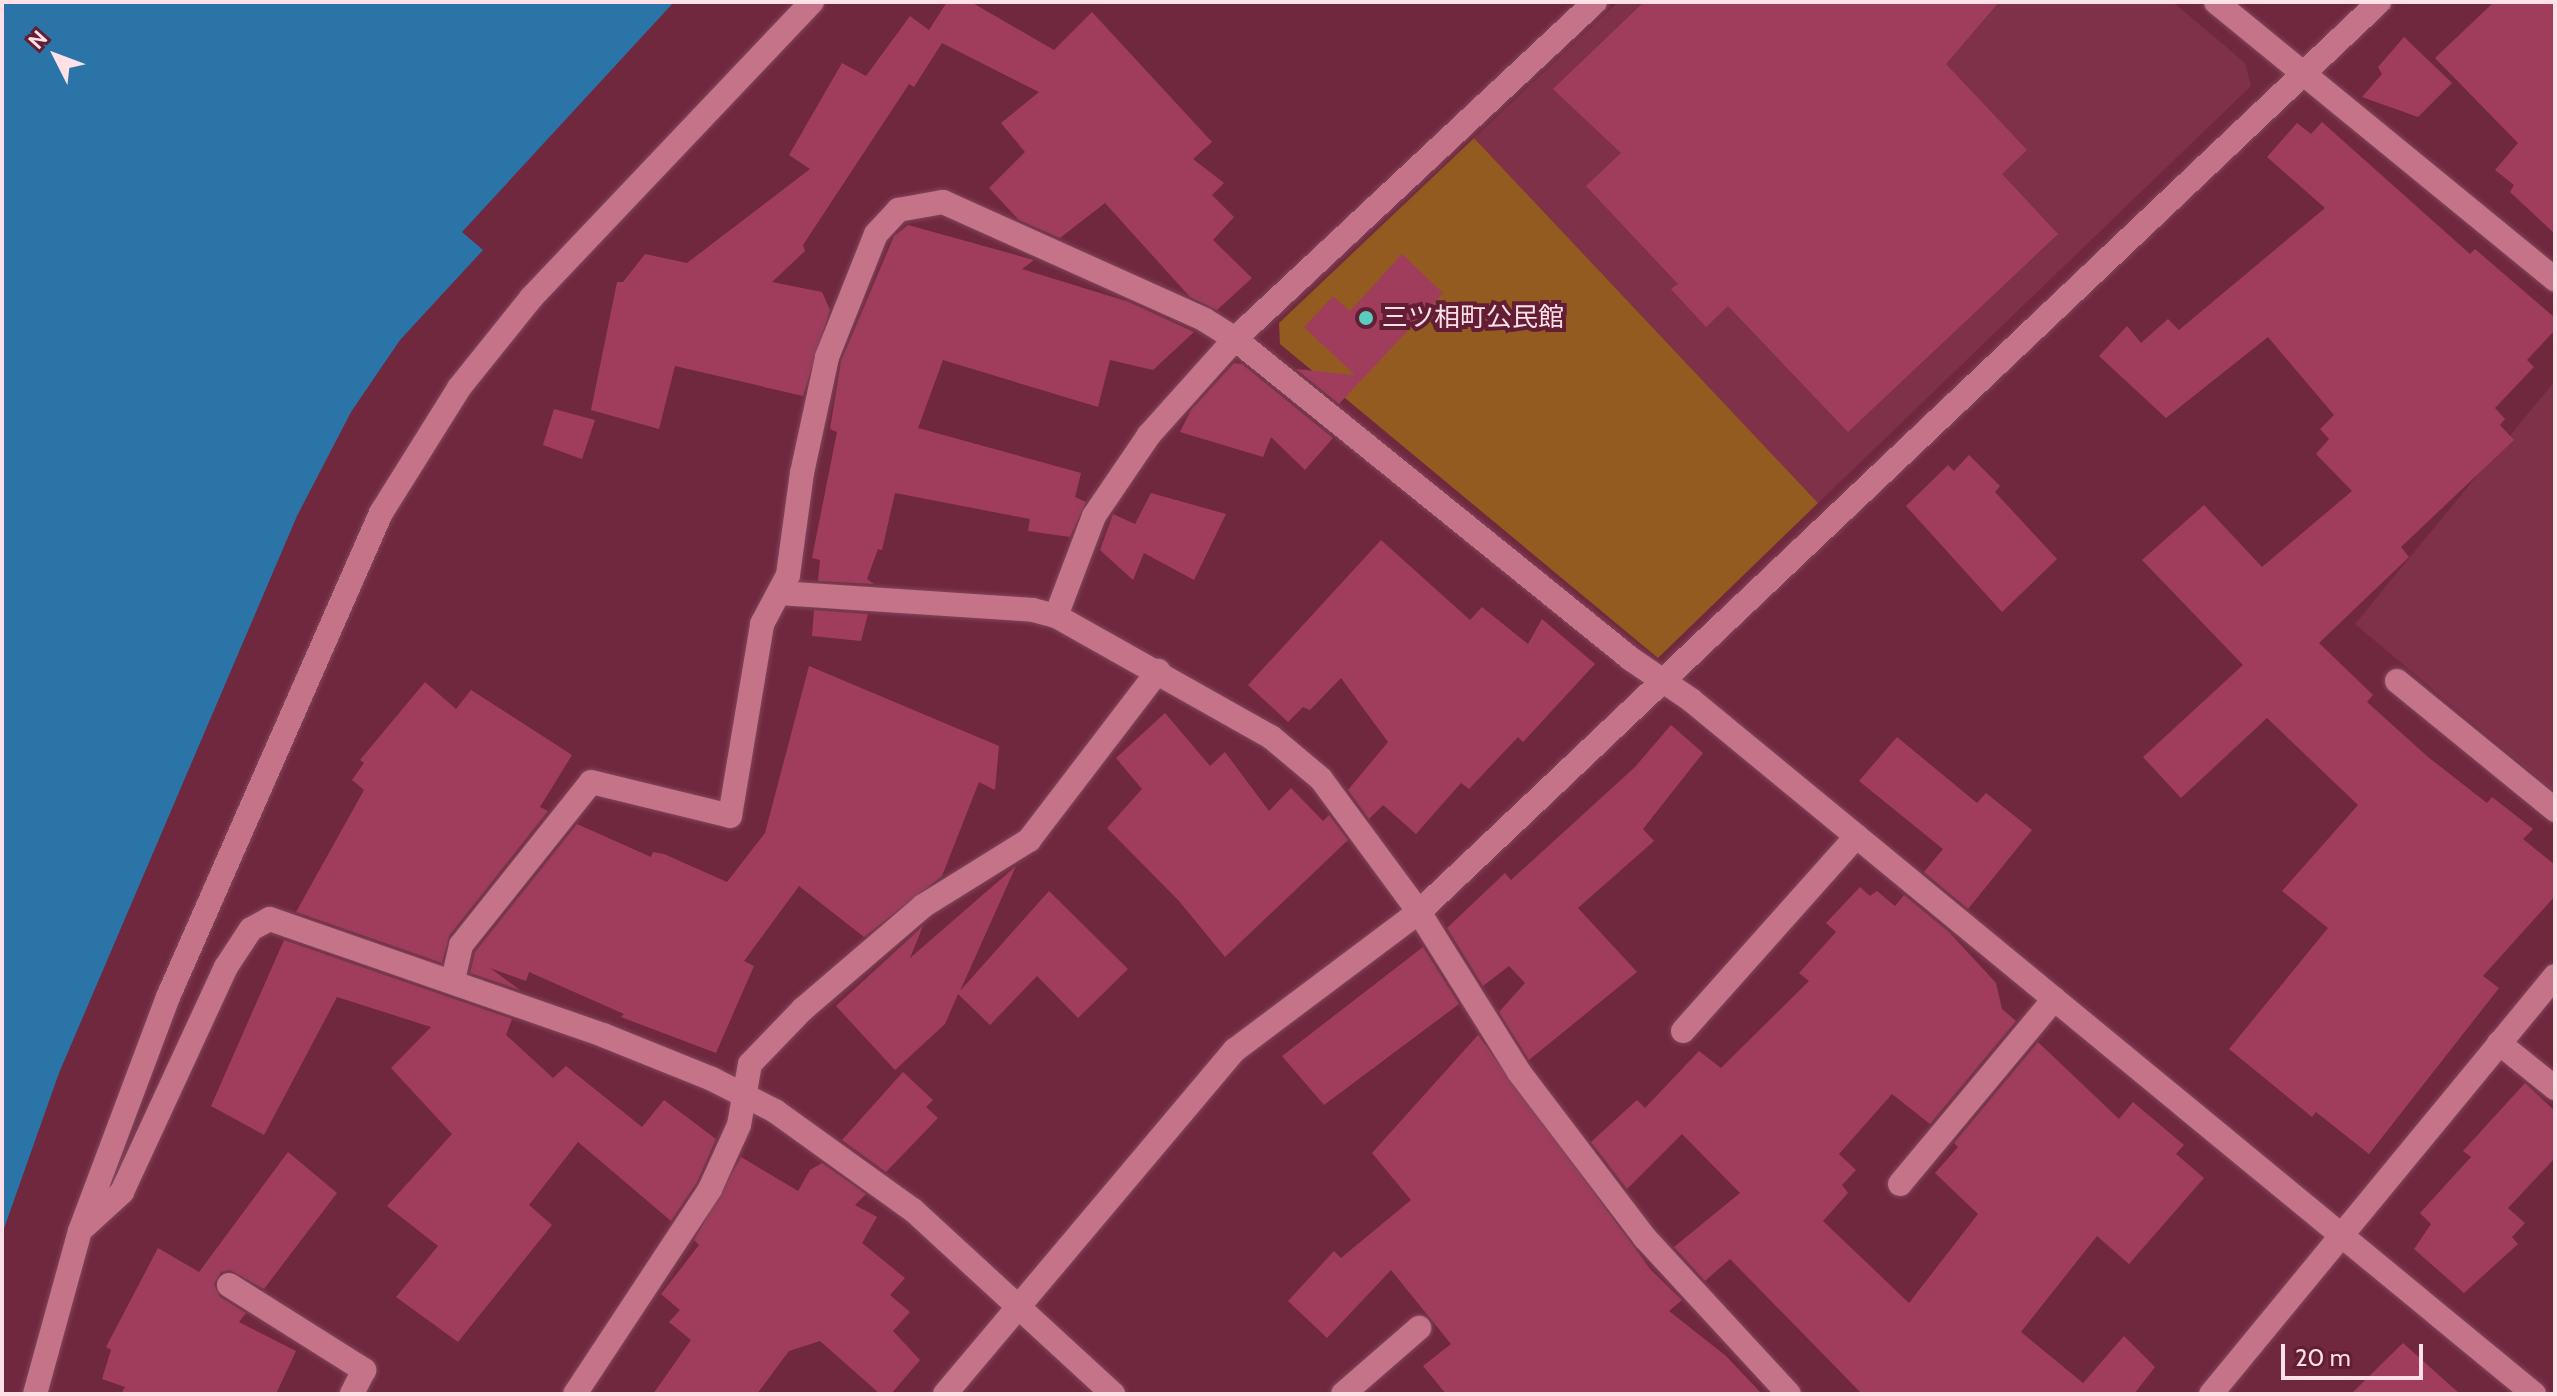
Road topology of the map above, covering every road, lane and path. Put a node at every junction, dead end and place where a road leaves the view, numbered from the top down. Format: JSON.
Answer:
{"nodes":[{"id":1,"x":812,"y":2,"type":"edge"},
{"id":2,"x":1595,"y":2,"type":"edge"},
{"id":3,"x":2216,"y":2,"type":"edge"},
{"id":4,"x":2379,"y":2,"type":"edge"},
{"id":5,"x":2305,"y":71,"type":"junction"},
{"id":6,"x":2555,"y":279,"type":"edge"},
{"id":7,"x":1235,"y":339,"type":"junction"},
{"id":8,"x":779,"y":593,"type":"junction"},
{"id":9,"x":1056,"y":616,"type":"junction"},
{"id":10,"x":1158,"y":671,"type":"junction"},
{"id":11,"x":2397,"y":681,"type":"dead end"},
{"id":12,"x":1666,"y":684,"type":"junction"},
{"id":13,"x":2555,"y":810,"type":"edge"},
{"id":14,"x":1857,"y":836,"type":"junction"},
{"id":15,"x":1419,"y":912,"type":"junction"},
{"id":16,"x":2555,"y":976,"type":"edge"},
{"id":17,"x":453,"y":980,"type":"junction"},
{"id":18,"x":2054,"y":999,"type":"junction"},
{"id":19,"x":1683,"y":1031,"type":"dead end"},
{"id":20,"x":2499,"y":1043,"type":"junction"},
{"id":21,"x":2555,"y":1088,"type":"edge"},
{"id":22,"x":745,"y":1096,"type":"junction"},
{"id":23,"x":1900,"y":1184,"type":"dead end"},
{"id":24,"x":80,"y":1231,"type":"junction"},
{"id":25,"x":2341,"y":1235,"type":"junction"},
{"id":26,"x":229,"y":1285,"type":"dead end"},
{"id":27,"x":1015,"y":1308,"type":"junction"},
{"id":28,"x":1419,"y":1328,"type":"dead end"},
{"id":29,"x":35,"y":1394,"type":"edge"},
{"id":30,"x":352,"y":1394,"type":"edge"},
{"id":31,"x":575,"y":1394,"type":"edge"},
{"id":32,"x":945,"y":1394,"type":"edge"},
{"id":33,"x":1113,"y":1394,"type":"edge"},
{"id":34,"x":1343,"y":1394,"type":"edge"},
{"id":35,"x":1789,"y":1394,"type":"edge"},
{"id":36,"x":2211,"y":1394,"type":"edge"},
{"id":37,"x":2534,"y":1394,"type":"edge"}],
"edges":[{"from":1,"to":24,"type":"street"},
{"from":2,"to":7,"type":"street"},
{"from":3,"to":5,"type":"street"},
{"from":4,"to":5,"type":"street"},
{"from":5,"to":6,"type":"street"},
{"from":5,"to":12,"type":"street"},
{"from":7,"to":8,"type":"street"},
{"from":7,"to":9,"type":"street"},
{"from":7,"to":12,"type":"street"},
{"from":8,"to":9,"type":"street"},
{"from":8,"to":17,"type":"street"},
{"from":9,"to":10,"type":"street"},
{"from":10,"to":15,"type":"street"},
{"from":10,"to":22,"type":"street"},
{"from":11,"to":13,"type":"street"},
{"from":12,"to":14,"type":"street"},
{"from":12,"to":15,"type":"street"},
{"from":14,"to":18,"type":"street"},
{"from":14,"to":19,"type":"street"},
{"from":15,"to":27,"type":"street"},
{"from":15,"to":35,"type":"street"},
{"from":16,"to":20,"type":"street"},
{"from":17,"to":22,"type":"street"},
{"from":17,"to":24,"type":"street"},
{"from":18,"to":23,"type":"street"},
{"from":18,"to":25,"type":"street"},
{"from":20,"to":21,"type":"street"},
{"from":20,"to":25,"type":"street"},
{"from":22,"to":27,"type":"street"},
{"from":22,"to":31,"type":"street"},
{"from":24,"to":29,"type":"street"},
{"from":25,"to":36,"type":"street"},
{"from":25,"to":37,"type":"street"},
{"from":26,"to":30,"type":"street"},
{"from":27,"to":32,"type":"street"},
{"from":27,"to":33,"type":"street"},
{"from":28,"to":34,"type":"street"}]}
